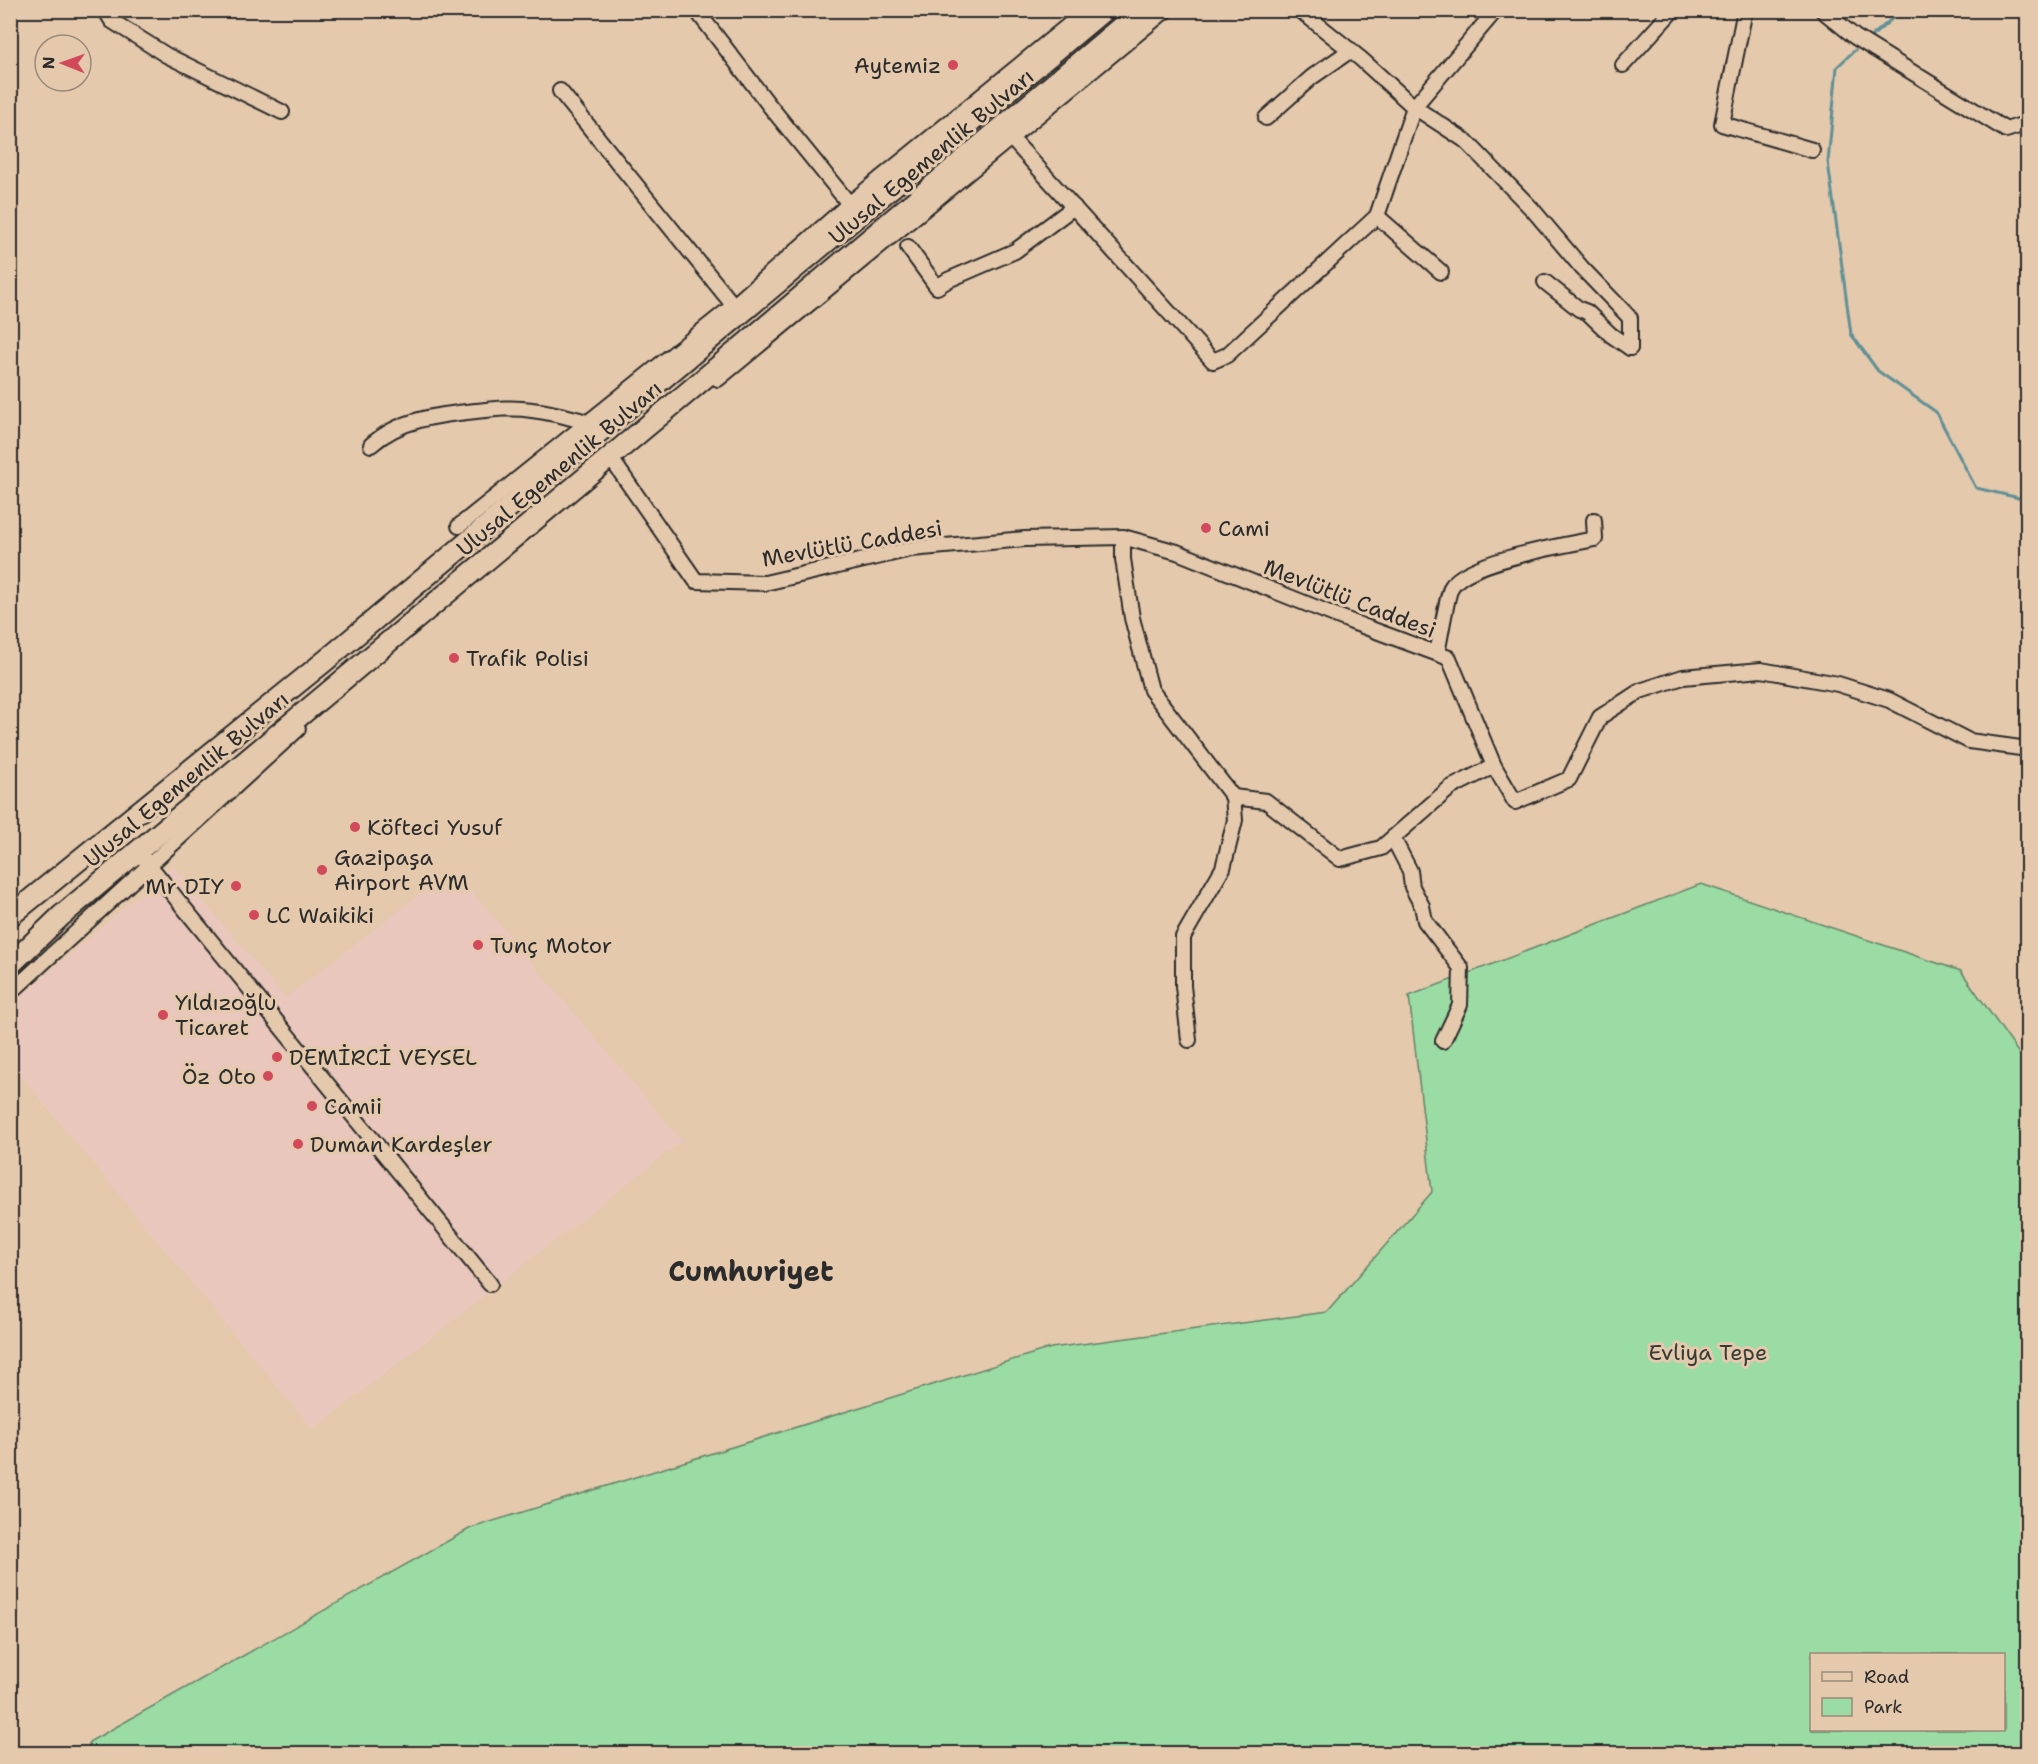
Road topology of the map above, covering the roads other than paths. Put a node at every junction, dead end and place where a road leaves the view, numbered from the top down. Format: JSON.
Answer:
{"nodes":[{"id":1,"x":105,"y":10,"type":"edge"},
{"id":2,"x":1087,"y":10,"type":"edge"},
{"id":3,"x":1104,"y":10,"type":"edge"},
{"id":4,"x":1141,"y":10,"type":"edge"},
{"id":5,"x":1166,"y":10,"type":"edge"},
{"id":6,"x":1300,"y":10,"type":"edge"},
{"id":7,"x":1496,"y":10,"type":"edge"},
{"id":8,"x":1673,"y":10,"type":"edge"},
{"id":9,"x":1745,"y":10,"type":"edge"},
{"id":10,"x":1822,"y":10,"type":"edge"},
{"id":11,"x":700,"y":15,"type":"dead end"},
{"id":12,"x":1351,"y":50,"type":"junction"},
{"id":13,"x":1623,"y":65,"type":"dead end"},
{"id":14,"x":560,"y":91,"type":"dead end"},
{"id":15,"x":1414,"y":107,"type":"junction"},
{"id":16,"x":282,"y":112,"type":"dead end"},
{"id":17,"x":1266,"y":118,"type":"dead end"},
{"id":18,"x":2028,"y":123,"type":"edge"},
{"id":19,"x":1011,"y":138,"type":"junction"},
{"id":20,"x":1812,"y":150,"type":"dead end"},
{"id":21,"x":1074,"y":207,"type":"junction"},
{"id":22,"x":854,"y":210,"type":"junction"},
{"id":23,"x":1377,"y":216,"type":"junction"},
{"id":24,"x":908,"y":247,"type":"dead end"},
{"id":25,"x":1441,"y":272,"type":"dead end"},
{"id":26,"x":1545,"y":282,"type":"dead end"},
{"id":27,"x":736,"y":309,"type":"junction"},
{"id":28,"x":587,"y":422,"type":"junction"},
{"id":29,"x":371,"y":445,"type":"dead end"},
{"id":30,"x":613,"y":460,"type":"junction"},
{"id":31,"x":1594,"y":520,"type":"dead end"},
{"id":32,"x":459,"y":526,"type":"dead end"},
{"id":33,"x":1124,"y":537,"type":"junction"},
{"id":34,"x":1437,"y":653,"type":"junction"},
{"id":35,"x":326,"y":698,"type":"junction"},
{"id":36,"x":2028,"y":749,"type":"edge"},
{"id":37,"x":1494,"y":766,"type":"junction"},
{"id":38,"x":1233,"y":797,"type":"junction"},
{"id":39,"x":1393,"y":838,"type":"junction"},
{"id":40,"x":138,"y":851,"type":"junction"},
{"id":41,"x":150,"y":867,"type":"junction"},
{"id":42,"x":10,"y":916,"type":"edge"},
{"id":43,"x":10,"y":965,"type":"edge"},
{"id":44,"x":10,"y":993,"type":"edge"},
{"id":45,"x":1189,"y":1040,"type":"dead end"},
{"id":46,"x":1443,"y":1041,"type":"dead end"},
{"id":47,"x":490,"y":1284,"type":"dead end"}],
"edges":[{"from":1,"to":16,"type":"street"},
{"from":2,"to":22,"type":"street"},
{"from":3,"to":22,"type":"highway","name":"Ulusal Egemenlik Bulvarı"},
{"from":4,"to":30,"type":"highway","name":"Ulusal Egemenlik Bulvarı"},
{"from":5,"to":19,"type":"street"},
{"from":6,"to":12,"type":"street"},
{"from":7,"to":15,"type":"street"},
{"from":8,"to":13,"type":"street"},
{"from":9,"to":20,"type":"street"},
{"from":10,"to":18,"type":"street"},
{"from":11,"to":22,"type":"street"},
{"from":12,"to":15,"type":"street"},
{"from":12,"to":17,"type":"street"},
{"from":14,"to":27,"type":"street"},
{"from":15,"to":23,"type":"street"},
{"from":15,"to":26,"type":"street"},
{"from":19,"to":21,"type":"street"},
{"from":19,"to":30,"type":"street"},
{"from":21,"to":23,"type":"street"},
{"from":21,"to":24,"type":"street"},
{"from":22,"to":27,"type":"highway","name":"Ulusal Egemenlik Bulvarı"},
{"from":23,"to":25,"type":"street"},
{"from":27,"to":28,"type":"street"},
{"from":27,"to":42,"type":"highway","name":"Ulusal Egemenlik Bulvarı"},
{"from":28,"to":29,"type":"street"},
{"from":28,"to":32,"type":"street"},
{"from":30,"to":33,"type":"street","name":"Mevlütlü Caddesi"},
{"from":30,"to":35,"type":"highway","name":"Ulusal Egemenlik Bulvarı"},
{"from":31,"to":34,"type":"street"},
{"from":33,"to":34,"type":"street","name":"Mevlütlü Caddesi"},
{"from":33,"to":38,"type":"street"},
{"from":34,"to":37,"type":"street","name":"Mevlütlü Caddesi"},
{"from":35,"to":40,"type":"highway","name":"Ulusal Egemenlik Bulvarı"},
{"from":35,"to":41,"type":"street"},
{"from":36,"to":37,"type":"street","name":"Mevlütlü Caddesi"},
{"from":37,"to":39,"type":"street"},
{"from":38,"to":39,"type":"street"},
{"from":38,"to":45,"type":"street"},
{"from":39,"to":46,"type":"street"},
{"from":40,"to":41,"type":"street"},
{"from":40,"to":43,"type":"highway","name":"Ulusal Egemenlik Bulvarı"},
{"from":41,"to":44,"type":"street"},
{"from":41,"to":47,"type":"street"}]}
